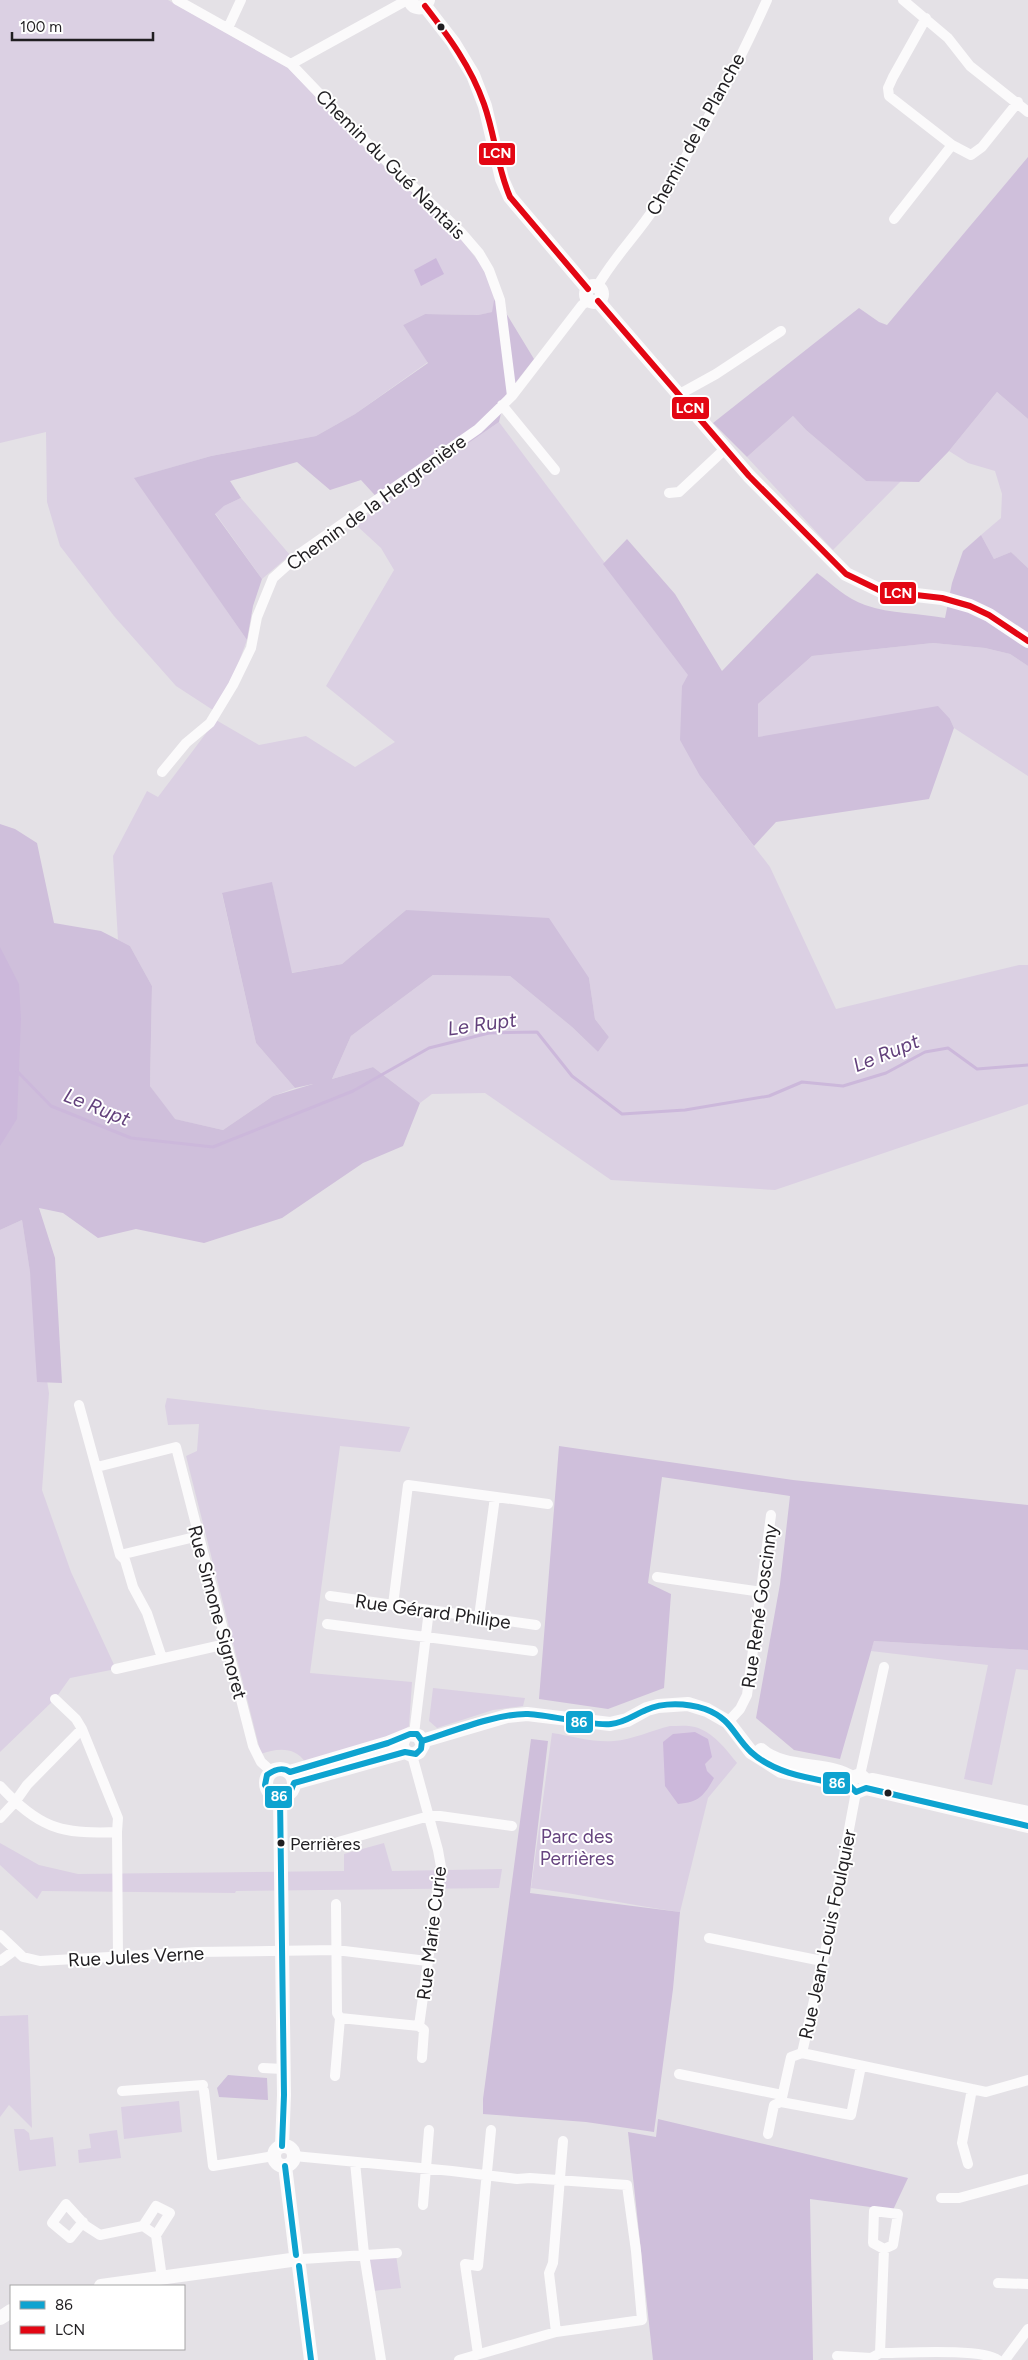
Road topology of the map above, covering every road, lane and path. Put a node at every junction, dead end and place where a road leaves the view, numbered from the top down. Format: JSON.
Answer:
{"nodes":[{"id":1,"x":177,"y":0,"type":"edge"},
{"id":2,"x":241,"y":0,"type":"edge"},
{"id":3,"x":408,"y":0,"type":"edge"},
{"id":4,"x":767,"y":0,"type":"edge"},
{"id":5,"x":903,"y":0,"type":"edge"},
{"id":6,"x":427,"y":3,"type":"edge"},
{"id":7,"x":926,"y":18,"type":"junction"},
{"id":8,"x":228,"y":28,"type":"junction"},
{"id":9,"x":292,"y":64,"type":"junction"},
{"id":10,"x":1018,"y":102,"type":"junction"},
{"id":11,"x":1028,"y":112,"type":"edge"},
{"id":12,"x":952,"y":144,"type":"junction"},
{"id":13,"x":894,"y":219,"type":"dead end"},
{"id":14,"x":593,"y":294,"type":"junction"},
{"id":15,"x":781,"y":331,"type":"dead end"},
{"id":16,"x":678,"y":395,"type":"junction"},
{"id":17,"x":512,"y":396,"type":"junction"},
{"id":18,"x":502,"y":406,"type":"junction"},
{"id":19,"x":724,"y":450,"type":"junction"},
{"id":20,"x":555,"y":470,"type":"dead end"},
{"id":21,"x":669,"y":492,"type":"dead end"},
{"id":22,"x":1028,"y":641,"type":"edge"},
{"id":23,"x":162,"y":772,"type":"dead end"},
{"id":24,"x":79,"y":1405,"type":"dead end"},
{"id":25,"x":97,"y":1467,"type":"junction"},
{"id":26,"x":496,"y":1497,"type":"junction"},
{"id":27,"x":548,"y":1504,"type":"dead end"},
{"id":28,"x":771,"y":1515,"type":"dead end"},
{"id":29,"x":199,"y":1536,"type":"junction"},
{"id":30,"x":120,"y":1555,"type":"junction"},
{"id":31,"x":657,"y":1577,"type":"dead end"},
{"id":32,"x":762,"y":1592,"type":"junction"},
{"id":33,"x":330,"y":1596,"type":"dead end"},
{"id":34,"x":393,"y":1605,"type":"junction"},
{"id":35,"x":429,"y":1610,"type":"junction"},
{"id":36,"x":479,"y":1617,"type":"junction"},
{"id":37,"x":327,"y":1624,"type":"dead end"},
{"id":38,"x":536,"y":1625,"type":"dead end"},
{"id":39,"x":426,"y":1636,"type":"junction"},
{"id":40,"x":226,"y":1644,"type":"junction"},
{"id":41,"x":533,"y":1651,"type":"dead end"},
{"id":42,"x":162,"y":1658,"type":"junction"},
{"id":43,"x":884,"y":1667,"type":"dead end"},
{"id":44,"x":116,"y":1669,"type":"dead end"},
{"id":45,"x":55,"y":1699,"type":"dead end"},
{"id":46,"x":728,"y":1722,"type":"junction"},
{"id":47,"x":82,"y":1730,"type":"junction"},
{"id":48,"x":411,"y":1744,"type":"junction"},
{"id":49,"x":271,"y":1771,"type":"junction"},
{"id":50,"x":292,"y":1778,"type":"junction"},
{"id":51,"x":859,"y":1783,"type":"junction"},
{"id":52,"x":0,"y":1786,"type":"edge"},
{"id":53,"x":280,"y":1797,"type":"junction"},
{"id":54,"x":15,"y":1802,"type":"junction"},
{"id":55,"x":1028,"y":1813,"type":"edge"},
{"id":56,"x":429,"y":1816,"type":"junction"},
{"id":57,"x":0,"y":1818,"type":"edge"},
{"id":58,"x":512,"y":1826,"type":"dead end"},
{"id":59,"x":1028,"y":1826,"type":"edge"},
{"id":60,"x":117,"y":1832,"type":"junction"},
{"id":61,"x":338,"y":1842,"type":"dead end"},
{"id":62,"x":336,"y":1904,"type":"dead end"},
{"id":63,"x":0,"y":1935,"type":"edge"},
{"id":64,"x":709,"y":1938,"type":"dead end"},
{"id":65,"x":15,"y":1950,"type":"junction"},
{"id":66,"x":282,"y":1950,"type":"junction"},
{"id":67,"x":336,"y":1950,"type":"junction"},
{"id":68,"x":118,"y":1956,"type":"junction"},
{"id":69,"x":0,"y":1961,"type":"edge"},
{"id":70,"x":822,"y":1961,"type":"junction"},
{"id":71,"x":427,"y":1962,"type":"junction"},
{"id":72,"x":340,"y":2018,"type":"junction"},
{"id":73,"x":419,"y":2026,"type":"junction"},
{"id":74,"x":802,"y":2053,"type":"junction"},
{"id":75,"x":422,"y":2058,"type":"dead end"},
{"id":76,"x":861,"y":2066,"type":"junction"},
{"id":77,"x":263,"y":2068,"type":"dead end"},
{"id":78,"x":283,"y":2069,"type":"junction"},
{"id":79,"x":679,"y":2074,"type":"dead end"},
{"id":80,"x":335,"y":2076,"type":"dead end"},
{"id":81,"x":1028,"y":2080,"type":"edge"},
{"id":82,"x":972,"y":2089,"type":"junction"},
{"id":83,"x":122,"y":2091,"type":"dead end"},
{"id":84,"x":782,"y":2098,"type":"junction"},
{"id":85,"x":429,"y":2130,"type":"dead end"},
{"id":86,"x":491,"y":2130,"type":"dead end"},
{"id":87,"x":768,"y":2134,"type":"dead end"},
{"id":88,"x":563,"y":2141,"type":"dead end"},
{"id":89,"x":278,"y":2151,"type":"junction"},
{"id":90,"x":289,"y":2161,"type":"junction"},
{"id":91,"x":355,"y":2162,"type":"junction"},
{"id":92,"x":968,"y":2164,"type":"dead end"},
{"id":93,"x":425,"y":2168,"type":"junction"},
{"id":94,"x":488,"y":2176,"type":"junction"},
{"id":95,"x":1028,"y":2179,"type":"edge"},
{"id":96,"x":560,"y":2180,"type":"junction"},
{"id":97,"x":940,"y":2198,"type":"dead end"},
{"id":98,"x":423,"y":2205,"type":"dead end"},
{"id":99,"x":83,"y":2222,"type":"dead end"},
{"id":100,"x":142,"y":2226,"type":"junction"},
{"id":101,"x":156,"y":2235,"type":"junction"},
{"id":102,"x":884,"y":2249,"type":"dead end"},
{"id":103,"x":397,"y":2253,"type":"dead end"},
{"id":104,"x":364,"y":2254,"type":"junction"},
{"id":105,"x":297,"y":2260,"type":"junction"},
{"id":106,"x":162,"y":2278,"type":"junction"},
{"id":107,"x":998,"y":2282,"type":"dead end"},
{"id":108,"x":1028,"y":2284,"type":"edge"},
{"id":109,"x":110,"y":2285,"type":"edge"},
{"id":110,"x":1028,"y":2329,"type":"edge"},
{"id":111,"x":556,"y":2332,"type":"junction"},
{"id":112,"x":880,"y":2353,"type":"junction"},
{"id":113,"x":478,"y":2354,"type":"junction"},
{"id":114,"x":837,"y":2356,"type":"dead end"},
{"id":115,"x":311,"y":2360,"type":"edge"},
{"id":116,"x":381,"y":2360,"type":"edge"},
{"id":117,"x":459,"y":2360,"type":"edge"},
{"id":118,"x":998,"y":2360,"type":"edge"},
{"id":119,"x":1005,"y":2360,"type":"edge"}],
"edges":[{"from":1,"to":8,"type":"street","name":"Chemin du Gué Nantais"},
{"from":2,"to":8,"type":"street"},
{"from":3,"to":6,"type":"street"},
{"from":3,"to":9,"type":"street"},
{"from":4,"to":14,"type":"street","name":"Chemin de la Planche"},
{"from":5,"to":7,"type":"street"},
{"from":6,"to":14,"type":"street"},
{"from":7,"to":10,"type":"street"},
{"from":7,"to":12,"type":"street"},
{"from":8,"to":9,"type":"street","name":"Chemin du Gué Nantais"},
{"from":9,"to":17,"type":"street","name":"Chemin du Gué Nantais"},
{"from":10,"to":11,"type":"street"},
{"from":10,"to":12,"type":"street"},
{"from":12,"to":13,"type":"street"},
{"from":14,"to":16,"type":"street"},
{"from":14,"to":17,"type":"street","name":"Chemin de la Hergrenière"},
{"from":15,"to":16,"type":"street"},
{"from":16,"to":19,"type":"street"},
{"from":17,"to":18,"type":"street","name":"Chemin de la Hergrenière"},
{"from":18,"to":20,"type":"street"},
{"from":18,"to":23,"type":"street","name":"Chemin de la Hergrenière"},
{"from":19,"to":21,"type":"street"},
{"from":19,"to":22,"type":"street"},
{"from":24,"to":25,"type":"street"},
{"from":25,"to":29,"type":"street","name":"Rue Simone Signoret"},
{"from":25,"to":30,"type":"street"},
{"from":26,"to":27,"type":"street"},
{"from":26,"to":34,"type":"street"},
{"from":26,"to":36,"type":"street"},
{"from":28,"to":32,"type":"street","name":"Rue René Goscinny"},
{"from":29,"to":30,"type":"street"},
{"from":29,"to":40,"type":"street","name":"Rue Simone Signoret"},
{"from":30,"to":42,"type":"street"},
{"from":31,"to":32,"type":"street"},
{"from":32,"to":46,"type":"street","name":"Rue René Goscinny"},
{"from":33,"to":34,"type":"street","name":"Rue Gérard Philipe"},
{"from":34,"to":35,"type":"street","name":"Rue Gérard Philipe"},
{"from":35,"to":36,"type":"street","name":"Rue Gérard Philipe"},
{"from":35,"to":39,"type":"street"},
{"from":36,"to":38,"type":"street","name":"Rue Gérard Philipe"},
{"from":37,"to":39,"type":"street"},
{"from":39,"to":41,"type":"street"},
{"from":39,"to":48,"type":"street"},
{"from":40,"to":42,"type":"street"},
{"from":40,"to":49,"type":"street","name":"Rue Simone Signoret"},
{"from":42,"to":44,"type":"street"},
{"from":43,"to":51,"type":"street","name":"Rue Jean-Louis Foulquier"},
{"from":45,"to":47,"type":"street"},
{"from":46,"to":48,"type":"street"},
{"from":46,"to":51,"type":"street"},
{"from":47,"to":54,"type":"street"},
{"from":47,"to":60,"type":"street"},
{"from":48,"to":50,"type":"street"},
{"from":48,"to":56,"type":"street","name":"Rue Marie Curie"},
{"from":49,"to":50,"type":"street"},
{"from":49,"to":53,"type":"street"},
{"from":50,"to":53,"type":"street"},
{"from":51,"to":55,"type":"street"},
{"from":51,"to":59,"type":"street"},
{"from":51,"to":70,"type":"street","name":"Rue Jean-Louis Foulquier"},
{"from":52,"to":54,"type":"street"},
{"from":53,"to":66,"type":"street"},
{"from":54,"to":57,"type":"street"},
{"from":54,"to":60,"type":"street"},
{"from":56,"to":58,"type":"street"},
{"from":56,"to":61,"type":"street"},
{"from":56,"to":71,"type":"street","name":"Rue Marie Curie"},
{"from":60,"to":68,"type":"street"},
{"from":62,"to":67,"type":"street"},
{"from":63,"to":65,"type":"street","name":"Rue Jules Verne"},
{"from":64,"to":70,"type":"street"},
{"from":65,"to":68,"type":"street","name":"Rue Jules Verne"},
{"from":65,"to":69,"type":"street"},
{"from":66,"to":67,"type":"street","name":"Rue Jules Verne"},
{"from":66,"to":68,"type":"street","name":"Rue Jules Verne"},
{"from":66,"to":78,"type":"street"},
{"from":67,"to":71,"type":"street","name":"Rue Jules Verne"},
{"from":67,"to":72,"type":"street"},
{"from":70,"to":74,"type":"street","name":"Rue Jean-Louis Foulquier"},
{"from":71,"to":73,"type":"street","name":"Rue Marie Curie"},
{"from":72,"to":73,"type":"street"},
{"from":72,"to":80,"type":"street"},
{"from":73,"to":75,"type":"street","name":"Rue Marie Curie"},
{"from":74,"to":76,"type":"street","name":"Rue Jean-Louis Foulquier"},
{"from":74,"to":84,"type":"street"},
{"from":76,"to":82,"type":"street","name":"Rue Jean-Louis Foulquier"},
{"from":76,"to":84,"type":"street"},
{"from":77,"to":78,"type":"street"},
{"from":78,"to":89,"type":"street"},
{"from":79,"to":84,"type":"street"},
{"from":81,"to":82,"type":"street","name":"Rue Jean-Louis Foulquier"},
{"from":82,"to":92,"type":"street"},
{"from":83,"to":89,"type":"street"},
{"from":84,"to":87,"type":"street"},
{"from":85,"to":93,"type":"street"},
{"from":86,"to":94,"type":"street"},
{"from":88,"to":96,"type":"street"},
{"from":89,"to":90,"type":"street"},
{"from":90,"to":91,"type":"street"},
{"from":90,"to":105,"type":"street"},
{"from":91,"to":93,"type":"street"},
{"from":91,"to":104,"type":"street"},
{"from":93,"to":94,"type":"street"},
{"from":93,"to":98,"type":"street"},
{"from":94,"to":96,"type":"street"},
{"from":94,"to":113,"type":"street"},
{"from":95,"to":97,"type":"street"},
{"from":96,"to":111,"type":"street"},
{"from":96,"to":111,"type":"street"},
{"from":99,"to":100,"type":"street"},
{"from":100,"to":101,"type":"street"},
{"from":100,"to":101,"type":"street"},
{"from":101,"to":106,"type":"street"},
{"from":102,"to":112,"type":"street"},
{"from":103,"to":104,"type":"street"},
{"from":104,"to":105,"type":"street"},
{"from":104,"to":116,"type":"street"},
{"from":105,"to":106,"type":"street"},
{"from":105,"to":115,"type":"street"},
{"from":106,"to":109,"type":"street"},
{"from":107,"to":108,"type":"street"},
{"from":110,"to":119,"type":"street"},
{"from":111,"to":113,"type":"street"},
{"from":112,"to":114,"type":"street"},
{"from":112,"to":118,"type":"street"},
{"from":113,"to":117,"type":"street"}]}
